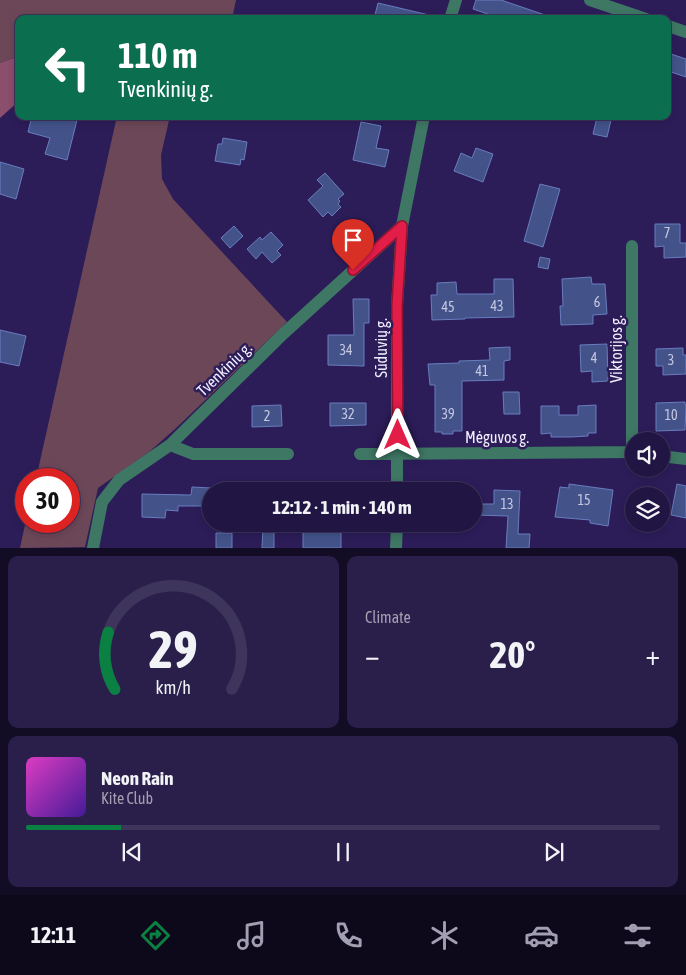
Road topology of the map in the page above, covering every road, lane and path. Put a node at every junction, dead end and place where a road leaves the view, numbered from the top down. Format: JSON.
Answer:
{"nodes":[{"id":1,"x":456,"y":0,"type":"edge"},
{"id":2,"x":590,"y":0,"type":"edge"},
{"id":3,"x":451,"y":15,"type":"edge"},
{"id":4,"x":634,"y":15,"type":"edge"},
{"id":5,"x":671,"y":27,"type":"edge"},
{"id":6,"x":686,"y":32,"type":"edge"},
{"id":7,"x":423,"y":120,"type":"edge"},
{"id":8,"x":402,"y":226,"type":"junction"},
{"id":9,"x":632,"y":246,"type":"dead end"},
{"id":10,"x":633,"y":432,"type":"edge"},
{"id":11,"x":170,"y":445,"type":"junction"},
{"id":12,"x":625,"y":452,"type":"edge"},
{"id":13,"x":288,"y":454,"type":"dead end"},
{"id":14,"x":360,"y":454,"type":"dead end"},
{"id":15,"x":398,"y":454,"type":"junction"},
{"id":16,"x":670,"y":457,"type":"edge"},
{"id":17,"x":686,"y":459,"type":"edge"},
{"id":18,"x":397,"y":482,"type":"edge"},
{"id":19,"x":397,"y":532,"type":"edge"},
{"id":20,"x":93,"y":548,"type":"edge"},
{"id":21,"x":396,"y":548,"type":"edge"}],
"edges":[{"from":1,"to":3,"type":"street"},
{"from":2,"to":4,"type":"street"},
{"from":5,"to":6,"type":"street"},
{"from":7,"to":8,"type":"street","name":"Sūduvių g."},
{"from":8,"to":11,"type":"street","name":"Tvenkinių g."},
{"from":8,"to":15,"type":"street","name":"Sūduvių g."},
{"from":9,"to":10,"type":"street","name":"Viktorijos g."},
{"from":11,"to":13,"type":"street"},
{"from":11,"to":20,"type":"street","name":"Tvenkinių g."},
{"from":12,"to":15,"type":"street","name":"Mėguvos g."},
{"from":14,"to":15,"type":"street","name":"Mėguvos g."},
{"from":15,"to":18,"type":"street","name":"Sūduvių g."},
{"from":16,"to":17,"type":"street"},
{"from":19,"to":21,"type":"street"}]}
